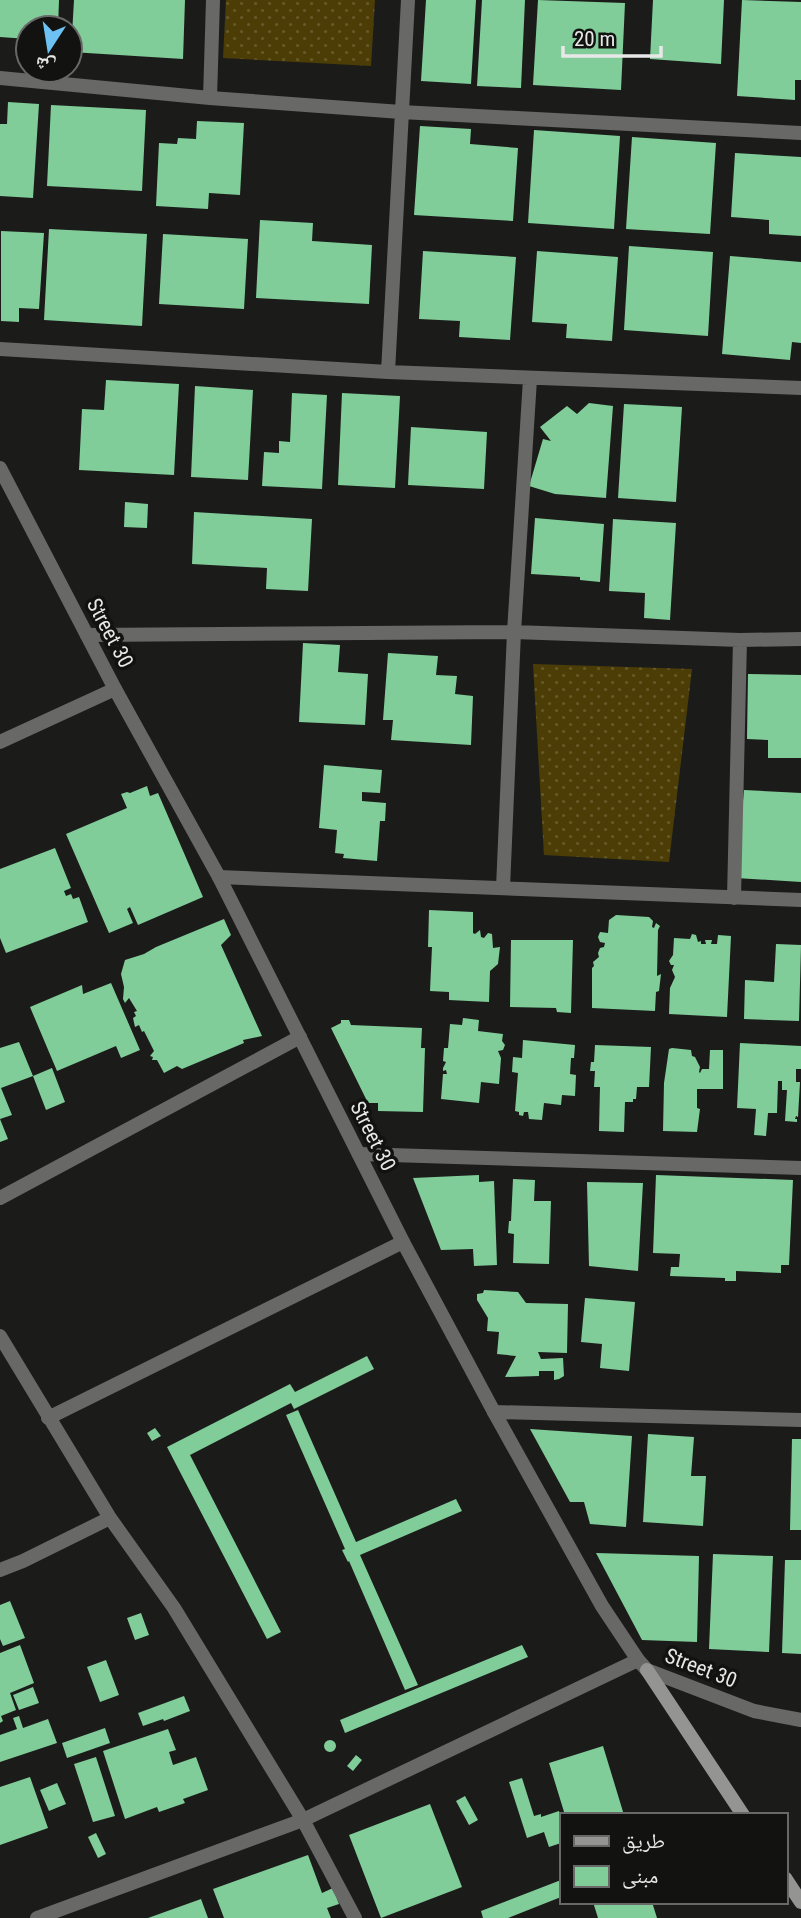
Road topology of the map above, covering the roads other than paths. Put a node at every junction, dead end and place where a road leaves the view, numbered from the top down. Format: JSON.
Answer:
{"nodes":[{"id":1,"x":213,"y":0,"type":"edge"},
{"id":2,"x":408,"y":0,"type":"edge"},
{"id":3,"x":0,"y":78,"type":"edge"},
{"id":4,"x":210,"y":98,"type":"junction"},
{"id":5,"x":401,"y":112,"type":"junction"},
{"id":6,"x":801,"y":133,"type":"edge"},
{"id":7,"x":0,"y":349,"type":"edge"},
{"id":8,"x":388,"y":372,"type":"junction"},
{"id":9,"x":530,"y":379,"type":"junction"},
{"id":10,"x":801,"y":388,"type":"edge"},
{"id":11,"x":0,"y":468,"type":"edge"},
{"id":12,"x":514,"y":632,"type":"junction"},
{"id":13,"x":87,"y":635,"type":"junction"},
{"id":14,"x":801,"y":639,"type":"edge"},
{"id":15,"x":740,"y":640,"type":"junction"},
{"id":16,"x":116,"y":689,"type":"junction"},
{"id":17,"x":0,"y":742,"type":"edge"},
{"id":18,"x":219,"y":877,"type":"junction"},
{"id":19,"x":503,"y":888,"type":"junction"},
{"id":20,"x":734,"y":898,"type":"junction"},
{"id":21,"x":801,"y":900,"type":"edge"},
{"id":22,"x":300,"y":1037,"type":"junction"},
{"id":23,"x":359,"y":1154,"type":"junction"},
{"id":24,"x":801,"y":1168,"type":"edge"},
{"id":25,"x":0,"y":1198,"type":"edge"},
{"id":26,"x":403,"y":1242,"type":"junction"},
{"id":27,"x":0,"y":1336,"type":"edge"},
{"id":28,"x":494,"y":1412,"type":"junction"},
{"id":29,"x":48,"y":1418,"type":"junction"},
{"id":30,"x":801,"y":1420,"type":"edge"},
{"id":31,"x":110,"y":1518,"type":"junction"},
{"id":32,"x":0,"y":1570,"type":"edge"},
{"id":33,"x":643,"y":1665,"type":"junction"},
{"id":34,"x":801,"y":1720,"type":"edge"},
{"id":35,"x":742,"y":1813,"type":"edge"},
{"id":36,"x":303,"y":1820,"type":"junction"},
{"id":37,"x":787,"y":1881,"type":"edge"},
{"id":38,"x":801,"y":1902,"type":"edge"},
{"id":39,"x":37,"y":1918,"type":"edge"},
{"id":40,"x":355,"y":1918,"type":"edge"}],
"edges":[{"from":1,"to":4,"type":"street"},
{"from":2,"to":5,"type":"street"},
{"from":3,"to":4,"type":"street"},
{"from":4,"to":5,"type":"street"},
{"from":5,"to":6,"type":"street"},
{"from":5,"to":8,"type":"street"},
{"from":7,"to":8,"type":"street"},
{"from":8,"to":9,"type":"street"},
{"from":9,"to":10,"type":"street"},
{"from":9,"to":12,"type":"street"},
{"from":11,"to":13,"type":"street","name":"Street 30"},
{"from":12,"to":13,"type":"street"},
{"from":12,"to":15,"type":"street"},
{"from":12,"to":19,"type":"street"},
{"from":13,"to":16,"type":"street","name":"Street 30"},
{"from":14,"to":15,"type":"street"},
{"from":15,"to":20,"type":"street"},
{"from":16,"to":17,"type":"street"},
{"from":16,"to":18,"type":"street","name":"Street 30"},
{"from":18,"to":19,"type":"street"},
{"from":18,"to":22,"type":"street","name":"Street 30"},
{"from":19,"to":20,"type":"street"},
{"from":20,"to":21,"type":"street"},
{"from":22,"to":23,"type":"street","name":"Street 30"},
{"from":22,"to":25,"type":"street"},
{"from":23,"to":24,"type":"street"},
{"from":23,"to":26,"type":"street","name":"Street 30"},
{"from":26,"to":28,"type":"street","name":"Street 30"},
{"from":26,"to":29,"type":"street"},
{"from":27,"to":29,"type":"street"},
{"from":28,"to":30,"type":"street"},
{"from":28,"to":33,"type":"street","name":"Street 30"},
{"from":29,"to":31,"type":"street"},
{"from":31,"to":32,"type":"street"},
{"from":31,"to":36,"type":"street"},
{"from":33,"to":34,"type":"street","name":"Street 30"},
{"from":33,"to":35,"type":"main road"},
{"from":33,"to":36,"type":"street"},
{"from":36,"to":39,"type":"street"},
{"from":36,"to":40,"type":"street"},
{"from":37,"to":38,"type":"main road"}]}
